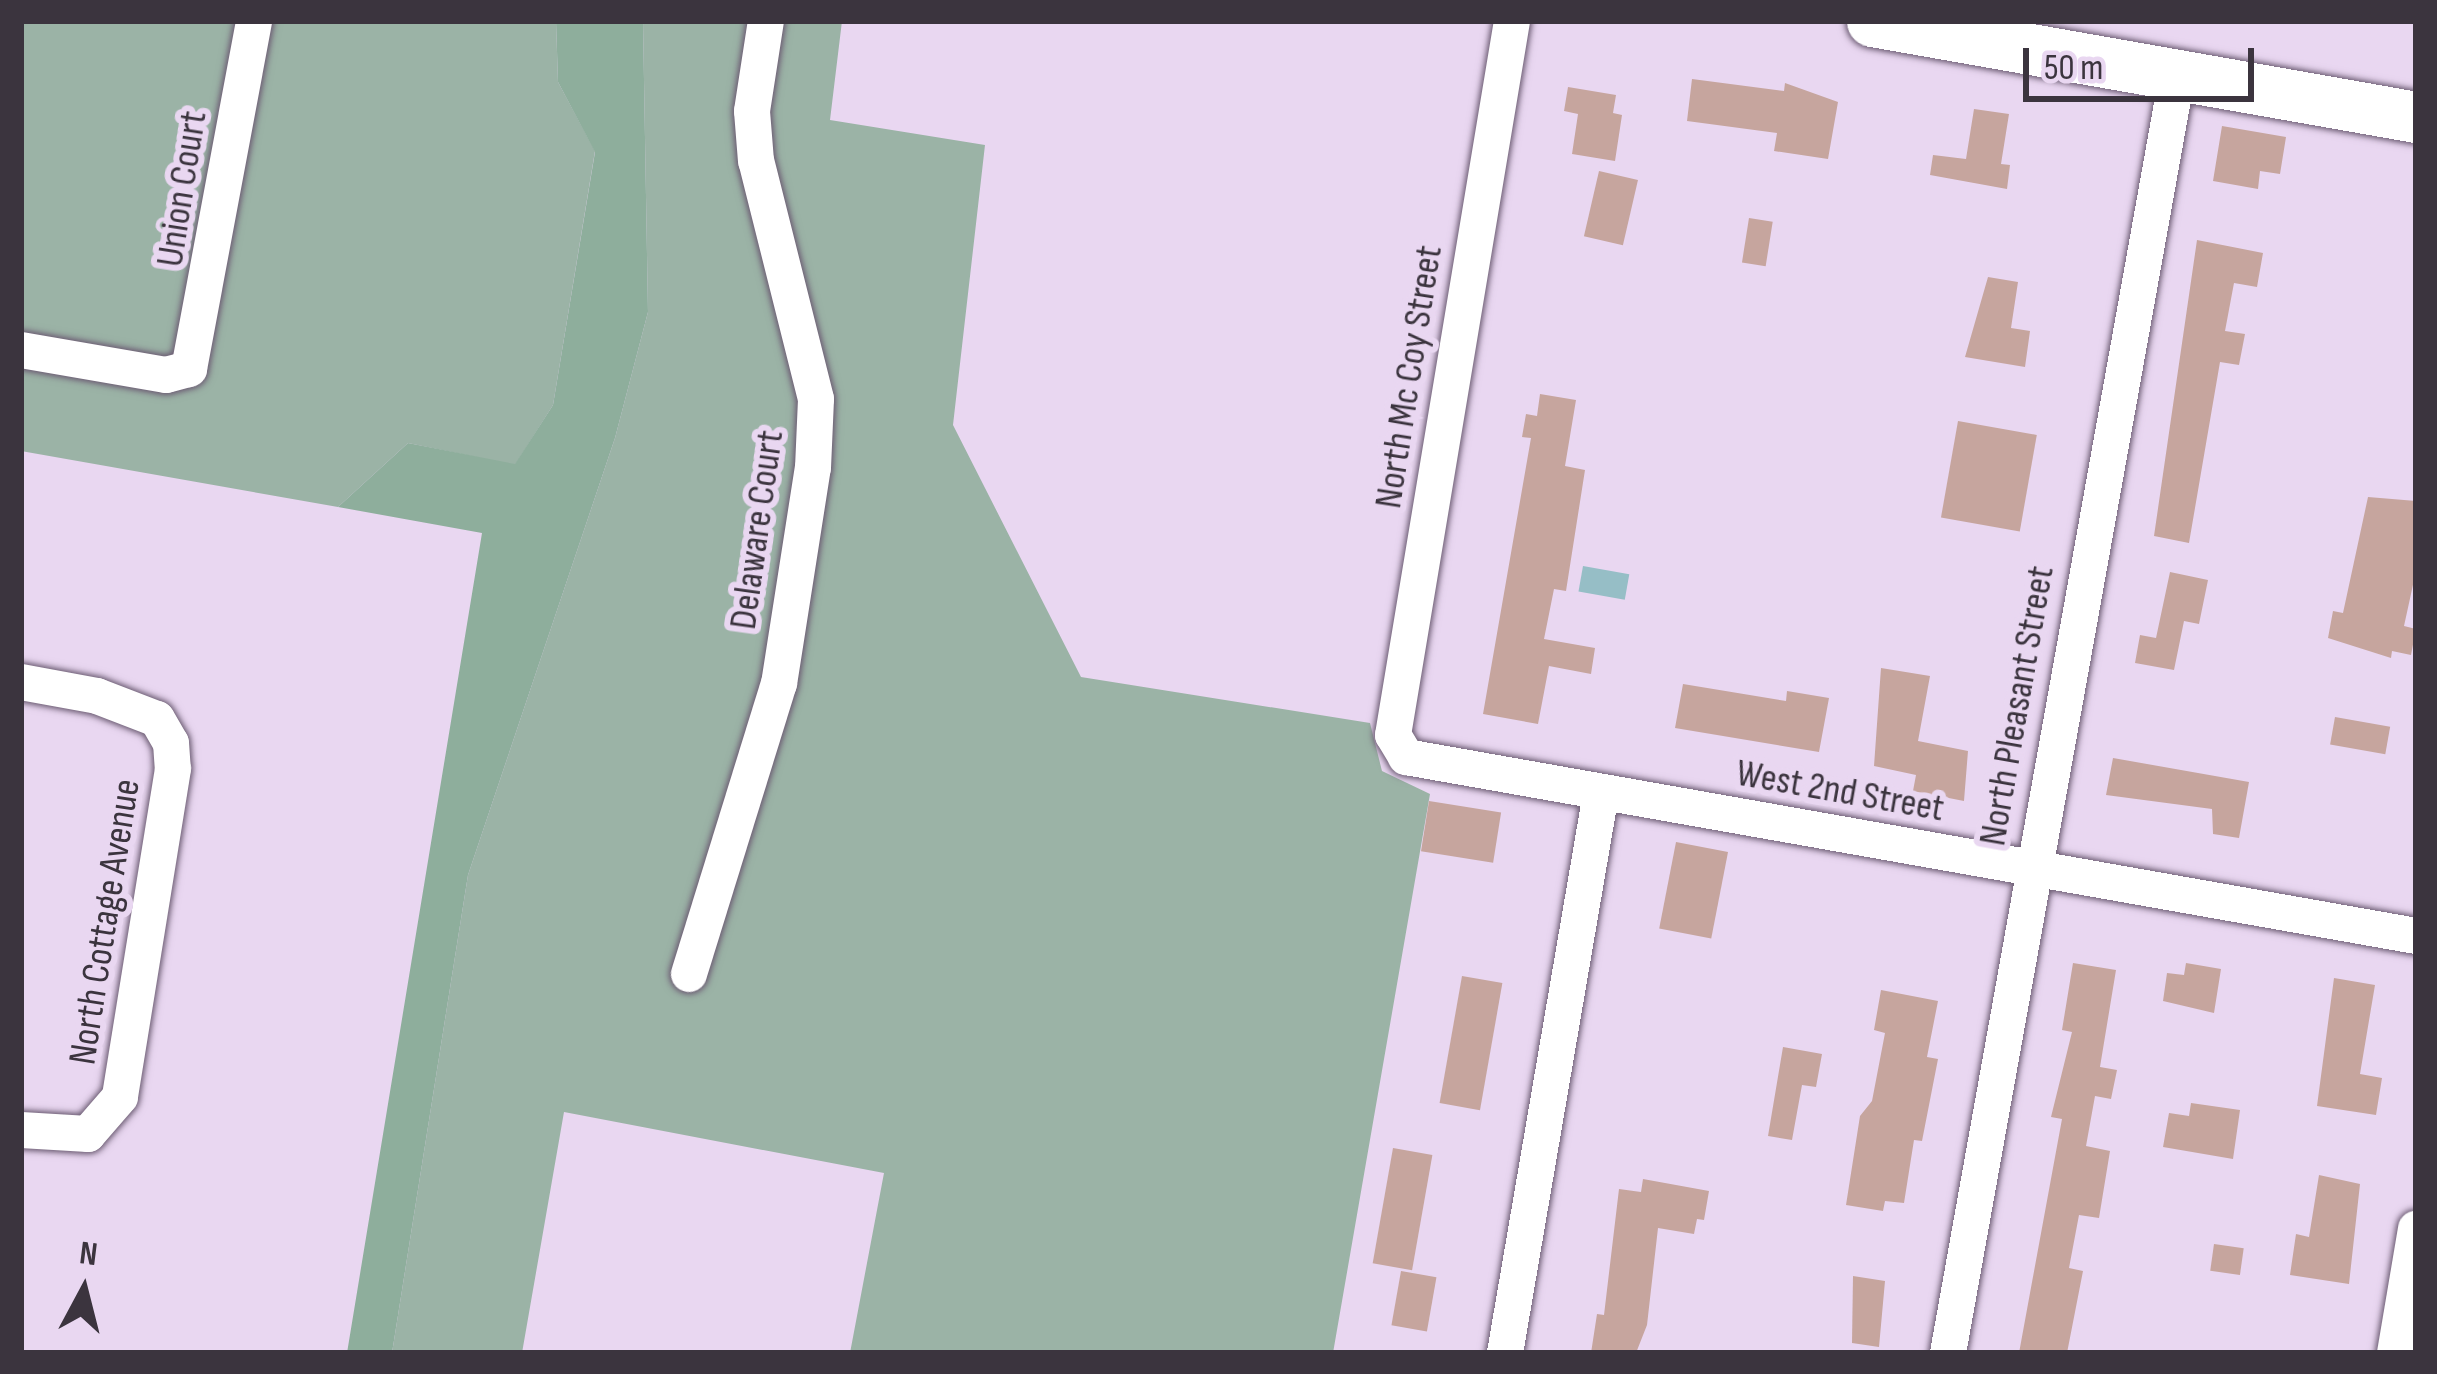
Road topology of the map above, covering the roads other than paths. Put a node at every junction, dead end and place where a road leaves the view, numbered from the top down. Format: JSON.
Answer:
{"nodes":[{"id":1,"x":254,"y":21,"type":"edge"},
{"id":2,"x":766,"y":21,"type":"edge"},
{"id":3,"x":1512,"y":21,"type":"edge"},
{"id":4,"x":1872,"y":21,"type":"edge"},
{"id":5,"x":2177,"y":76,"type":"junction"},
{"id":6,"x":2416,"y":117,"type":"edge"},
{"id":7,"x":21,"y":350,"type":"edge"},
{"id":8,"x":21,"y":682,"type":"edge"},
{"id":9,"x":1399,"y":745,"type":"joint"},
{"id":10,"x":1601,"y":793,"type":"junction"},
{"id":11,"x":2030,"y":868,"type":"junction"},
{"id":12,"x":2416,"y":936,"type":"edge"},
{"id":13,"x":689,"y":974,"type":"dead end"},
{"id":14,"x":21,"y":1130,"type":"edge"},
{"id":15,"x":2416,"y":1229,"type":"edge"},
{"id":16,"x":1505,"y":1353,"type":"edge"},
{"id":17,"x":1948,"y":1353,"type":"edge"},
{"id":18,"x":2395,"y":1353,"type":"edge"}],
"edges":[{"from":1,"to":7,"type":"street","name":"Union Court"},
{"from":2,"to":13,"type":"street","name":"Delaware Court"},
{"from":3,"to":9,"type":"street","name":"North Mc Coy Street"},
{"from":4,"to":5,"type":"street"},
{"from":5,"to":6,"type":"street"},
{"from":5,"to":11,"type":"street","name":"North Pleasant Street"},
{"from":8,"to":14,"type":"street","name":"North Cottage Avenue"},
{"from":9,"to":10,"type":"street","name":"West 2nd Street"},
{"from":10,"to":11,"type":"street","name":"West 2nd Street"},
{"from":10,"to":16,"type":"street"},
{"from":11,"to":12,"type":"street","name":"West 2nd Street"},
{"from":11,"to":17,"type":"street","name":"North Pleasant Street"},
{"from":15,"to":18,"type":"street"}]}
